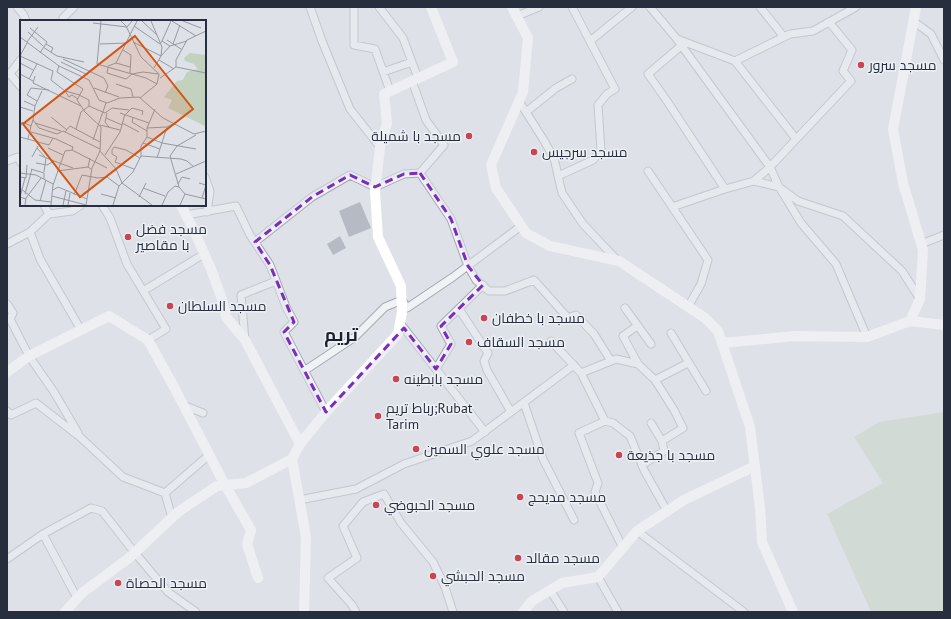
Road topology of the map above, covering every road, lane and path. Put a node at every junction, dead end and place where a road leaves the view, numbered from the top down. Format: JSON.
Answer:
{"nodes":[{"id":1,"x":17,"y":7,"type":"edge"},
{"id":2,"x":74,"y":7,"type":"edge"},
{"id":3,"x":310,"y":7,"type":"edge"},
{"id":4,"x":354,"y":7,"type":"edge"},
{"id":5,"x":379,"y":7,"type":"edge"},
{"id":6,"x":431,"y":7,"type":"edge"},
{"id":7,"x":512,"y":7,"type":"edge"},
{"id":8,"x":539,"y":7,"type":"edge"},
{"id":9,"x":572,"y":7,"type":"edge"},
{"id":10,"x":632,"y":7,"type":"edge"},
{"id":11,"x":650,"y":7,"type":"edge"},
{"id":12,"x":760,"y":7,"type":"edge"},
{"id":13,"x":856,"y":7,"type":"edge"},
{"id":14,"x":916,"y":7,"type":"edge"},
{"id":15,"x":517,"y":16,"type":"junction"},
{"id":16,"x":26,"y":20,"type":"edge"},
{"id":17,"x":62,"y":20,"type":"edge"},
{"id":18,"x":913,"y":21,"type":"junction"},
{"id":19,"x":829,"y":22,"type":"junction"},
{"id":20,"x":784,"y":37,"type":"junction"},
{"id":21,"x":676,"y":38,"type":"junction"},
{"id":22,"x":590,"y":41,"type":"junction"},
{"id":23,"x":681,"y":46,"type":"junction"},
{"id":24,"x":20,"y":59,"type":"edge"},
{"id":25,"x":944,"y":60,"type":"edge"},
{"id":26,"x":735,"y":61,"type":"junction"},
{"id":27,"x":412,"y":62,"type":"junction"},
{"id":28,"x":383,"y":72,"type":"junction"},
{"id":29,"x":9,"y":74,"type":"edge"},
{"id":30,"x":572,"y":79,"type":"dead end"},
{"id":31,"x":415,"y":80,"type":"junction"},
{"id":32,"x":20,"y":87,"type":"edge"},
{"id":33,"x":390,"y":91,"type":"junction"},
{"id":34,"x":519,"y":101,"type":"junction"},
{"id":35,"x":526,"y":112,"type":"junction"},
{"id":36,"x":796,"y":139,"type":"junction"},
{"id":37,"x":380,"y":147,"type":"junction"},
{"id":38,"x":20,"y":158,"type":"edge"},
{"id":39,"x":7,"y":161,"type":"edge"},
{"id":40,"x":770,"y":167,"type":"junction"},
{"id":41,"x":648,"y":171,"type":"dead end"},
{"id":42,"x":420,"y":173,"type":"junction"},
{"id":43,"x":558,"y":176,"type":"junction"},
{"id":44,"x":206,"y":180,"type":"edge"},
{"id":45,"x":754,"y":181,"type":"junction"},
{"id":46,"x":375,"y":187,"type":"junction"},
{"id":47,"x":779,"y":187,"type":"junction"},
{"id":48,"x":725,"y":189,"type":"junction"},
{"id":49,"x":44,"y":206,"type":"edge"},
{"id":50,"x":80,"y":206,"type":"edge"},
{"id":51,"x":103,"y":206,"type":"edge"},
{"id":52,"x":182,"y":206,"type":"edge"},
{"id":53,"x":672,"y":207,"type":"junction"},
{"id":54,"x":207,"y":212,"type":"junction"},
{"id":55,"x":48,"y":214,"type":"junction"},
{"id":56,"x":186,"y":215,"type":"junction"},
{"id":57,"x":521,"y":226,"type":"junction"},
{"id":58,"x":30,"y":232,"type":"junction"},
{"id":59,"x":944,"y":235,"type":"edge"},
{"id":60,"x":255,"y":242,"type":"junction"},
{"id":61,"x":7,"y":244,"type":"edge"},
{"id":62,"x":921,"y":244,"type":"junction"},
{"id":63,"x":204,"y":254,"type":"junction"},
{"id":64,"x":619,"y":261,"type":"junction"},
{"id":65,"x":468,"y":266,"type":"junction"},
{"id":66,"x":276,"y":281,"type":"junction"},
{"id":67,"x":483,"y":285,"type":"junction"},
{"id":68,"x":143,"y":291,"type":"junction"},
{"id":69,"x":920,"y":299,"type":"junction"},
{"id":70,"x":402,"y":300,"type":"junction"},
{"id":71,"x":7,"y":304,"type":"edge"},
{"id":72,"x":688,"y":307,"type":"junction"},
{"id":73,"x":625,"y":308,"type":"dead end"},
{"id":74,"x":459,"y":309,"type":"junction"},
{"id":75,"x":9,"y":320,"type":"edge"},
{"id":76,"x":910,"y":321,"type":"junction"},
{"id":77,"x":400,"y":323,"type":"junction"},
{"id":78,"x":944,"y":325,"type":"edge"},
{"id":79,"x":637,"y":326,"type":"junction"},
{"id":80,"x":81,"y":330,"type":"junction"},
{"id":81,"x":671,"y":333,"type":"dead end"},
{"id":82,"x":867,"y":337,"type":"junction"},
{"id":83,"x":148,"y":340,"type":"junction"},
{"id":84,"x":245,"y":340,"type":"junction"},
{"id":85,"x":551,"y":341,"type":"dead end"},
{"id":86,"x":722,"y":343,"type":"junction"},
{"id":87,"x":651,"y":344,"type":"dead end"},
{"id":88,"x":29,"y":356,"type":"junction"},
{"id":89,"x":611,"y":361,"type":"junction"},
{"id":90,"x":688,"y":362,"type":"junction"},
{"id":91,"x":638,"y":364,"type":"junction"},
{"id":92,"x":574,"y":365,"type":"junction"},
{"id":93,"x":436,"y":369,"type":"junction"},
{"id":94,"x":304,"y":371,"type":"junction"},
{"id":95,"x":7,"y":372,"type":"edge"},
{"id":96,"x":581,"y":373,"type":"junction"},
{"id":97,"x":655,"y":380,"type":"junction"},
{"id":98,"x":706,"y":391,"type":"dead end"},
{"id":99,"x":524,"y":403,"type":"junction"},
{"id":100,"x":184,"y":405,"type":"junction"},
{"id":101,"x":7,"y":411,"type":"edge"},
{"id":102,"x":326,"y":412,"type":"junction"},
{"id":103,"x":511,"y":412,"type":"junction"},
{"id":104,"x":203,"y":413,"type":"dead end"},
{"id":105,"x":605,"y":421,"type":"junction"},
{"id":106,"x":651,"y":423,"type":"dead end"},
{"id":107,"x":485,"y":432,"type":"junction"},
{"id":108,"x":80,"y":437,"type":"junction"},
{"id":109,"x":662,"y":441,"type":"junction"},
{"id":110,"x":300,"y":444,"type":"junction"},
{"id":111,"x":209,"y":455,"type":"junction"},
{"id":112,"x":292,"y":459,"type":"junction"},
{"id":113,"x":642,"y":464,"type":"junction"},
{"id":114,"x":755,"y":466,"type":"junction"},
{"id":115,"x":225,"y":485,"type":"junction"},
{"id":116,"x":165,"y":492,"type":"junction"},
{"id":117,"x":299,"y":500,"type":"junction"},
{"id":118,"x":667,"y":511,"type":"junction"},
{"id":119,"x":172,"y":518,"type":"junction"},
{"id":120,"x":574,"y":520,"type":"dead end"},
{"id":121,"x":637,"y":531,"type":"junction"},
{"id":122,"x":43,"y":534,"type":"junction"},
{"id":123,"x":623,"y":548,"type":"junction"},
{"id":124,"x":135,"y":552,"type":"junction"},
{"id":125,"x":7,"y":559,"type":"edge"},
{"id":126,"x":598,"y":577,"type":"junction"},
{"id":127,"x":258,"y":578,"type":"dead end"},
{"id":128,"x":550,"y":590,"type":"junction"},
{"id":129,"x":77,"y":598,"type":"junction"},
{"id":130,"x":65,"y":612,"type":"edge"},
{"id":131,"x":196,"y":612,"type":"edge"},
{"id":132,"x":304,"y":612,"type":"edge"},
{"id":133,"x":356,"y":612,"type":"edge"},
{"id":134,"x":453,"y":612,"type":"edge"},
{"id":135,"x":523,"y":612,"type":"edge"},
{"id":136,"x":564,"y":612,"type":"edge"},
{"id":137,"x":618,"y":612,"type":"edge"},
{"id":138,"x":744,"y":612,"type":"edge"},
{"id":139,"x":793,"y":612,"type":"edge"}],
"edges":[{"from":1,"to":16,"type":"street"},
{"from":2,"to":17,"type":"street"},
{"from":3,"to":37,"type":"street"},
{"from":4,"to":28,"type":"street"},
{"from":5,"to":27,"type":"street"},
{"from":6,"to":31,"type":"street"},
{"from":7,"to":15,"type":"street"},
{"from":8,"to":15,"type":"street"},
{"from":9,"to":22,"type":"street"},
{"from":10,"to":22,"type":"street"},
{"from":11,"to":21,"type":"street"},
{"from":12,"to":20,"type":"street"},
{"from":13,"to":19,"type":"street"},
{"from":14,"to":18,"type":"street"},
{"from":15,"to":34,"type":"street"},
{"from":18,"to":25,"type":"street"},
{"from":18,"to":62,"type":"street"},
{"from":19,"to":20,"type":"street"},
{"from":19,"to":36,"type":"street"},
{"from":20,"to":26,"type":"street"},
{"from":21,"to":23,"type":"street"},
{"from":21,"to":26,"type":"street"},
{"from":22,"to":43,"type":"street"},
{"from":23,"to":40,"type":"street"},
{"from":23,"to":48,"type":"street"},
{"from":24,"to":29,"type":"street"},
{"from":26,"to":36,"type":"street"},
{"from":27,"to":28,"type":"street"},
{"from":27,"to":31,"type":"street"},
{"from":28,"to":33,"type":"street"},
{"from":29,"to":32,"type":"street"},
{"from":30,"to":35,"type":"street"},
{"from":31,"to":33,"type":"street"},
{"from":31,"to":42,"type":"street"},
{"from":33,"to":37,"type":"street"},
{"from":34,"to":35,"type":"street"},
{"from":34,"to":57,"type":"street"},
{"from":35,"to":43,"type":"street"},
{"from":36,"to":40,"type":"street"},
{"from":37,"to":46,"type":"street"},
{"from":38,"to":39,"type":"street"},
{"from":40,"to":45,"type":"street"},
{"from":40,"to":47,"type":"street"},
{"from":41,"to":53,"type":"street"},
{"from":42,"to":46,"type":"street"},
{"from":42,"to":65,"type":"street"},
{"from":43,"to":64,"type":"street"},
{"from":44,"to":54,"type":"street"},
{"from":45,"to":47,"type":"street"},
{"from":45,"to":48,"type":"street"},
{"from":46,"to":60,"type":"street"},
{"from":46,"to":70,"type":"street"},
{"from":47,"to":69,"type":"street"},
{"from":47,"to":82,"type":"street"},
{"from":48,"to":53,"type":"street"},
{"from":49,"to":55,"type":"street"},
{"from":50,"to":55,"type":"street"},
{"from":51,"to":68,"type":"street"},
{"from":52,"to":56,"type":"street"},
{"from":53,"to":72,"type":"street"},
{"from":54,"to":56,"type":"street"},
{"from":54,"to":60,"type":"street"},
{"from":55,"to":58,"type":"street"},
{"from":56,"to":63,"type":"street"},
{"from":57,"to":64,"type":"street"},
{"from":57,"to":65,"type":"street"},
{"from":58,"to":61,"type":"street"},
{"from":58,"to":80,"type":"street"},
{"from":59,"to":62,"type":"street"},
{"from":60,"to":66,"type":"street"},
{"from":62,"to":69,"type":"street"},
{"from":63,"to":68,"type":"street"},
{"from":63,"to":84,"type":"street"},
{"from":64,"to":72,"type":"street"},
{"from":65,"to":67,"type":"street"},
{"from":65,"to":70,"type":"street"},
{"from":66,"to":84,"type":"street"},
{"from":66,"to":94,"type":"street"},
{"from":67,"to":74,"type":"street"},
{"from":67,"to":89,"type":"street"},
{"from":68,"to":83,"type":"street"},
{"from":69,"to":76,"type":"street"},
{"from":70,"to":77,"type":"street"},
{"from":70,"to":94,"type":"street"},
{"from":71,"to":75,"type":"street"},
{"from":72,"to":86,"type":"street"},
{"from":73,"to":79,"type":"street"},
{"from":74,"to":93,"type":"street"},
{"from":74,"to":103,"type":"street"},
{"from":75,"to":88,"type":"street"},
{"from":76,"to":78,"type":"street"},
{"from":76,"to":82,"type":"street"},
{"from":77,"to":93,"type":"street"},
{"from":77,"to":102,"type":"street"},
{"from":79,"to":87,"type":"street"},
{"from":79,"to":91,"type":"street"},
{"from":80,"to":83,"type":"street"},
{"from":80,"to":88,"type":"street"},
{"from":81,"to":90,"type":"street"},
{"from":82,"to":86,"type":"street"},
{"from":83,"to":100,"type":"street"},
{"from":84,"to":110,"type":"street"},
{"from":85,"to":92,"type":"street"},
{"from":86,"to":114,"type":"street"},
{"from":88,"to":95,"type":"street"},
{"from":88,"to":108,"type":"street"},
{"from":89,"to":91,"type":"street"},
{"from":89,"to":96,"type":"street"},
{"from":90,"to":97,"type":"street"},
{"from":90,"to":98,"type":"street"},
{"from":91,"to":97,"type":"street"},
{"from":92,"to":96,"type":"street"},
{"from":92,"to":99,"type":"street"},
{"from":93,"to":107,"type":"street"},
{"from":94,"to":102,"type":"street"},
{"from":96,"to":105,"type":"street"},
{"from":97,"to":109,"type":"street"},
{"from":99,"to":103,"type":"street"},
{"from":99,"to":120,"type":"street"},
{"from":100,"to":104,"type":"street"},
{"from":100,"to":111,"type":"street"},
{"from":101,"to":108,"type":"street"},
{"from":102,"to":110,"type":"street"},
{"from":103,"to":107,"type":"street"},
{"from":105,"to":113,"type":"street"},
{"from":105,"to":123,"type":"street"},
{"from":106,"to":109,"type":"street"},
{"from":107,"to":117,"type":"street"},
{"from":108,"to":116,"type":"street"},
{"from":109,"to":113,"type":"street"},
{"from":110,"to":112,"type":"street"},
{"from":111,"to":115,"type":"street"},
{"from":111,"to":116,"type":"street"},
{"from":112,"to":115,"type":"street"},
{"from":112,"to":117,"type":"street"},
{"from":113,"to":118,"type":"street"},
{"from":114,"to":118,"type":"street"},
{"from":114,"to":139,"type":"street"},
{"from":115,"to":119,"type":"street"},
{"from":115,"to":127,"type":"street"},
{"from":116,"to":119,"type":"street"},
{"from":117,"to":132,"type":"street"},
{"from":118,"to":121,"type":"street"},
{"from":119,"to":124,"type":"street"},
{"from":121,"to":123,"type":"street"},
{"from":121,"to":138,"type":"street"},
{"from":122,"to":124,"type":"street"},
{"from":122,"to":125,"type":"street"},
{"from":122,"to":129,"type":"street"},
{"from":123,"to":126,"type":"street"},
{"from":124,"to":129,"type":"street"},
{"from":124,"to":131,"type":"street"},
{"from":126,"to":128,"type":"street"},
{"from":126,"to":137,"type":"street"},
{"from":128,"to":135,"type":"street"},
{"from":128,"to":136,"type":"street"},
{"from":129,"to":130,"type":"street"},
{"from":133,"to":134,"type":"street"}]}
